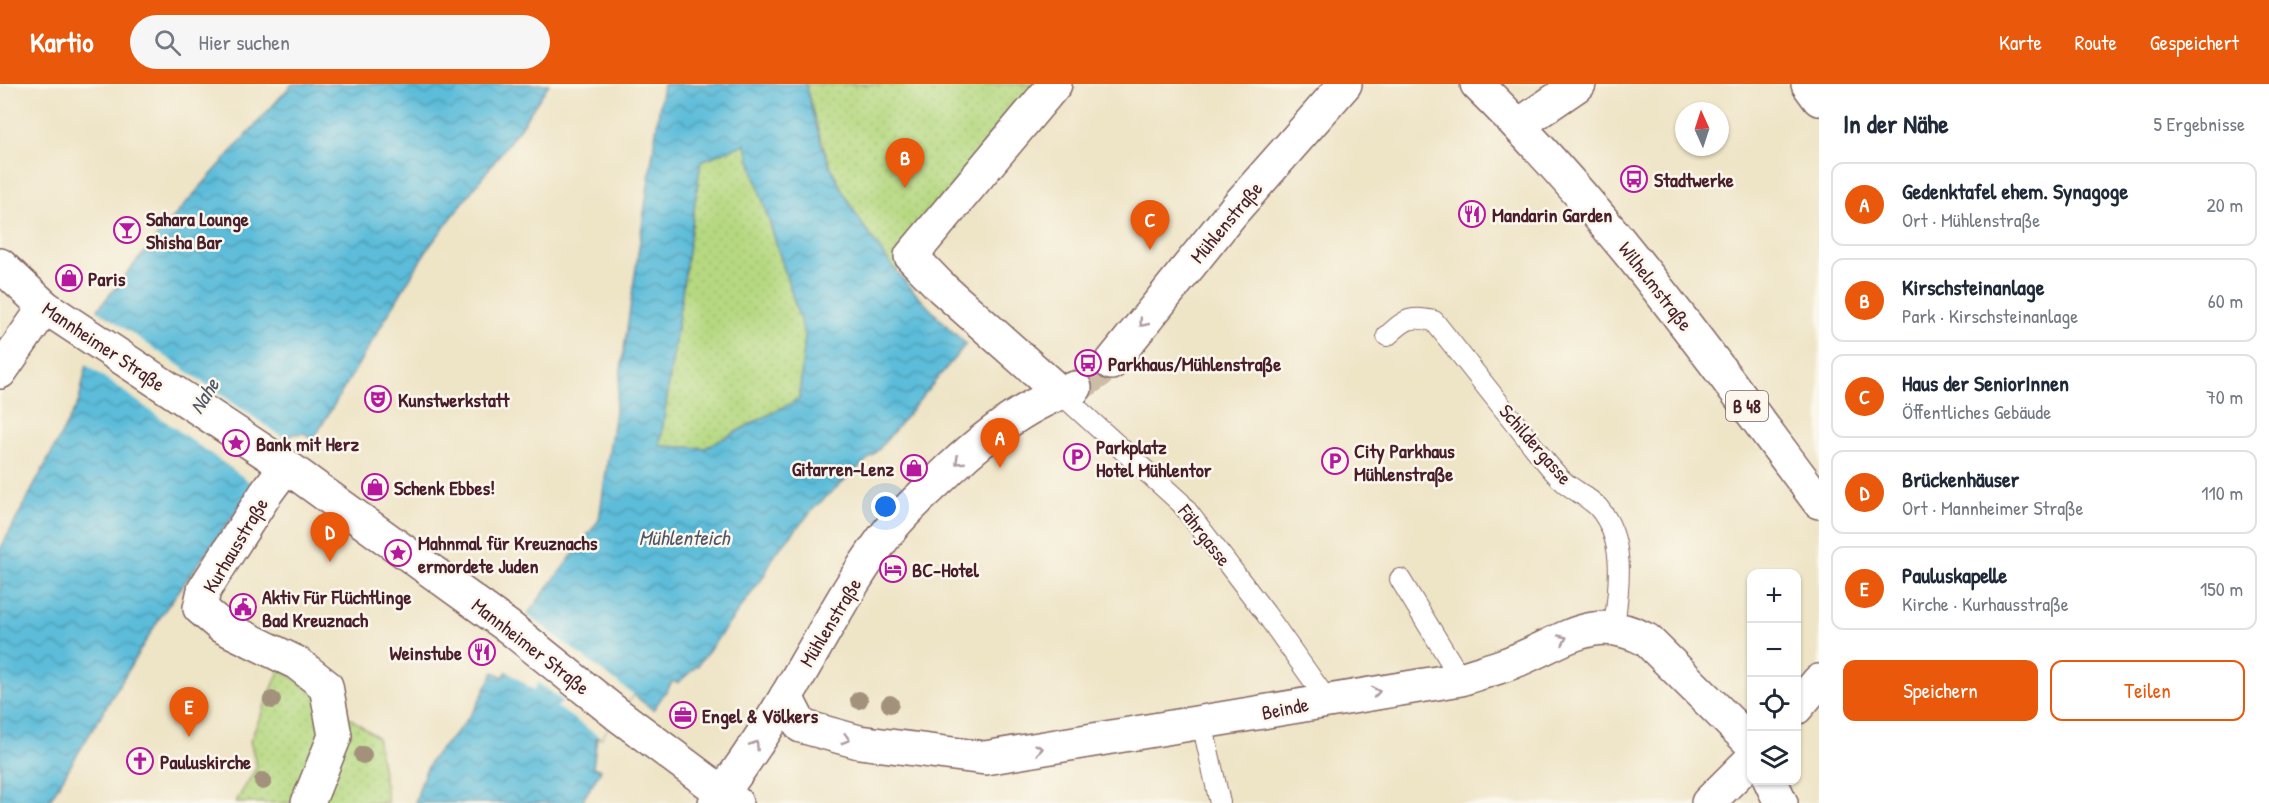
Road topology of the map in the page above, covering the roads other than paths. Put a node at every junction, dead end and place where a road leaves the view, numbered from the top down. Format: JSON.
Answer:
{"nodes":[{"id":1,"x":1055,"y":84,"type":"edge"},
{"id":2,"x":1345,"y":84,"type":"edge"},
{"id":3,"x":1477,"y":84,"type":"edge"},
{"id":4,"x":1579,"y":84,"type":"edge"},
{"id":5,"x":1808,"y":84,"type":"edge"},
{"id":6,"x":1819,"y":99,"type":"edge"},
{"id":7,"x":1519,"y":125,"type":"junction"},
{"id":8,"x":0,"y":265,"type":"edge"},
{"id":9,"x":45,"y":307,"type":"junction"},
{"id":10,"x":1387,"y":336,"type":"dead end"},
{"id":11,"x":1111,"y":363,"type":"tunnel mouth"},
{"id":12,"x":0,"y":372,"type":"edge"},
{"id":13,"x":1067,"y":390,"type":"junction"},
{"id":14,"x":286,"y":466,"type":"junction"},
{"id":15,"x":1819,"y":502,"type":"edge"},
{"id":16,"x":1400,"y":579,"type":"dead end"},
{"id":17,"x":1614,"y":627,"type":"junction"},
{"id":18,"x":1461,"y":679,"type":"junction"},
{"id":19,"x":1819,"y":681,"type":"edge"},
{"id":20,"x":786,"y":697,"type":"junction"},
{"id":21,"x":1327,"y":700,"type":"junction"},
{"id":22,"x":1801,"y":703,"type":"edge"},
{"id":23,"x":1202,"y":723,"type":"junction"},
{"id":24,"x":1747,"y":739,"type":"edge"},
{"id":25,"x":1747,"y":764,"type":"edge"},
{"id":26,"x":1772,"y":785,"type":"edge"},
{"id":27,"x":724,"y":799,"type":"edge"},
{"id":28,"x":308,"y":803,"type":"edge"},
{"id":29,"x":1220,"y":803,"type":"edge"},
{"id":30,"x":1708,"y":803,"type":"edge"},
{"id":31,"x":1781,"y":803,"type":"edge"}],
"edges":[{"from":1,"to":13,"type":"street"},
{"from":2,"to":11,"type":"street","name":"Mühlenstraße","one_way":true},
{"from":3,"to":7,"type":"street","name":"Wilhelmstraße","number":"B 48"},
{"from":4,"to":7,"type":"street"},
{"from":5,"to":6,"type":"street"},
{"from":7,"to":15,"type":"street","name":"Wilhelmstraße","number":"B 48"},
{"from":8,"to":9,"type":"street","name":"Mannheimer Straße"},
{"from":9,"to":12,"type":"street"},
{"from":9,"to":14,"type":"street","name":"Mannheimer Straße"},
{"from":10,"to":17,"type":"lane","name":"Schildergasse"},
{"from":13,"to":20,"type":"street","name":"Mühlenstraße","one_way":true},
{"from":13,"to":21,"type":"lane","name":"Fährgasse"},
{"from":14,"to":27,"type":"street","name":"Mannheimer Straße"},
{"from":14,"to":28,"type":"street","name":"Kurhausstraße"},
{"from":16,"to":18,"type":"lane"},
{"from":18,"to":17,"type":"street","name":"Beinde","one_way":true},
{"from":17,"to":24,"type":"street","name":"Beinde"},
{"from":21,"to":18,"type":"street","name":"Beinde","one_way":true},
{"from":19,"to":22,"type":"street"},
{"from":20,"to":23,"type":"street","name":"Beinde","one_way":true},
{"from":27,"to":20,"type":"street","name":"Mühlenstraße","one_way":true},
{"from":21,"to":23,"type":"street","name":"Beinde"},
{"from":23,"to":29,"type":"lane"},
{"from":25,"to":30,"type":"street"},
{"from":26,"to":31,"type":"street"}]}
